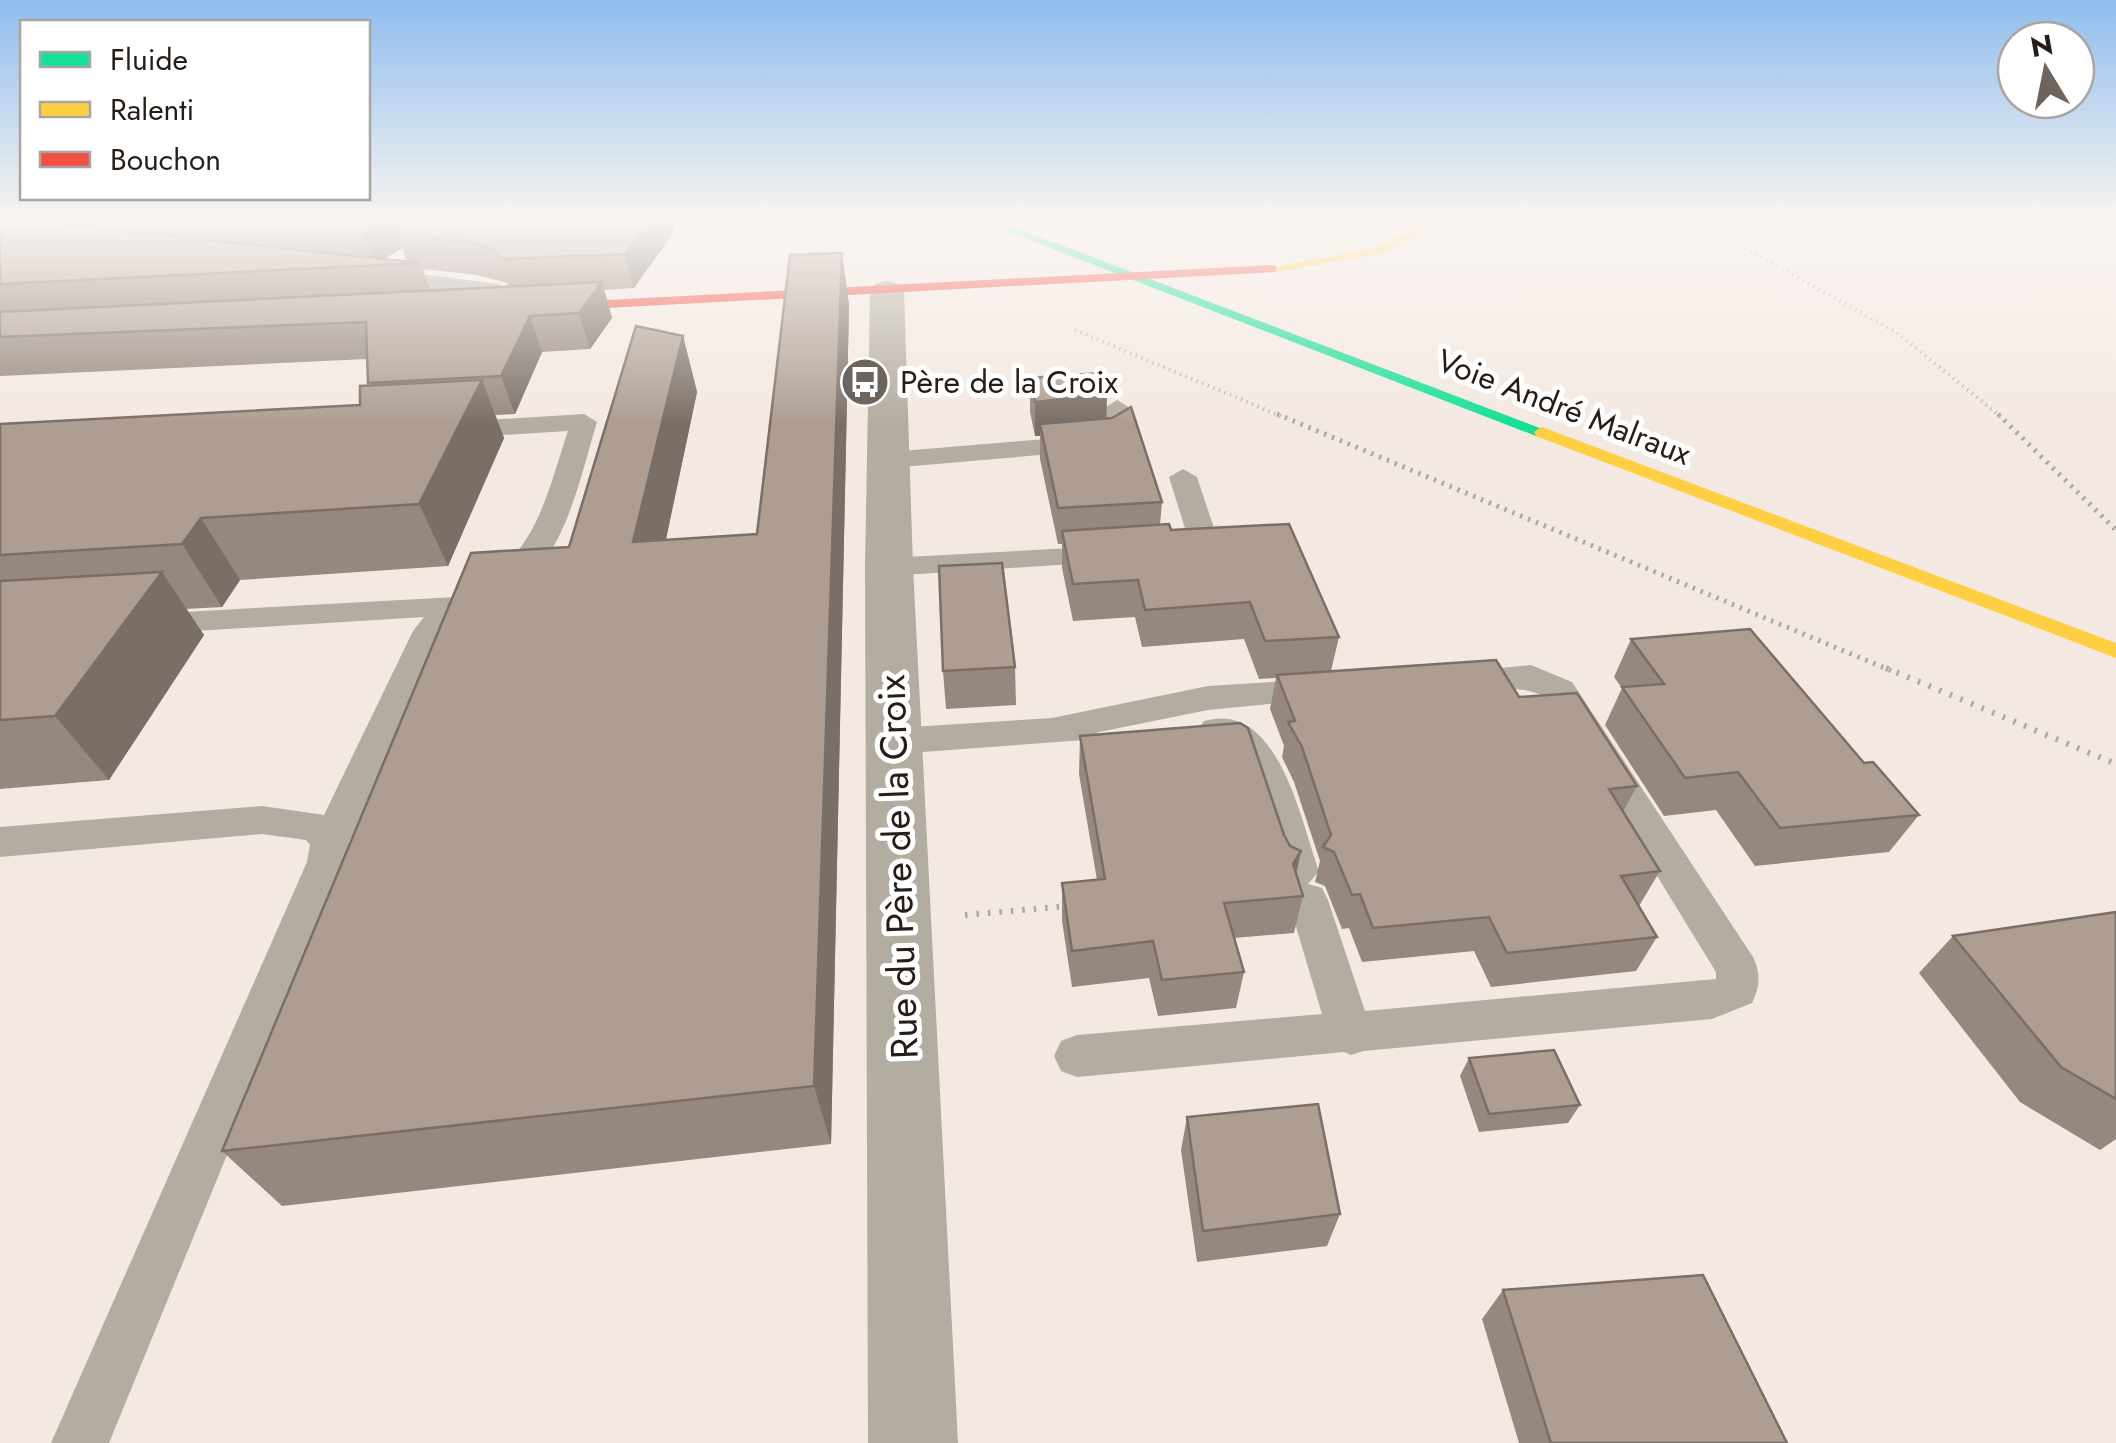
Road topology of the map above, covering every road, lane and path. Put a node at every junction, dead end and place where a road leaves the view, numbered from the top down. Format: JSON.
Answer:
{"nodes":[{"id":1,"x":473,"y":289,"type":"edge"},
{"id":2,"x":901,"y":289,"type":"edge"},
{"id":3,"x":1165,"y":289,"type":"edge"},
{"id":4,"x":1218,"y":289,"type":"edge"},
{"id":5,"x":1819,"y":289,"type":"edge"},
{"id":6,"x":886,"y":290,"type":"junction"},
{"id":7,"x":494,"y":310,"type":"junction"},
{"id":8,"x":457,"y":312,"type":"edge"},
{"id":9,"x":1068,"y":327,"type":"dead end"},
{"id":10,"x":1117,"y":408,"type":"dead end"},
{"id":11,"x":428,"y":431,"type":"edge"},
{"id":12,"x":890,"y":460,"type":"junction"},
{"id":13,"x":1704,"y":469,"type":"dead end"},
{"id":14,"x":1183,"y":477,"type":"dead end"},
{"id":15,"x":2116,"y":530,"type":"edge"},
{"id":16,"x":889,"y":567,"type":"junction"},
{"id":17,"x":454,"y":606,"type":"junction"},
{"id":18,"x":117,"y":626,"type":"edge"},
{"id":19,"x":2116,"y":652,"type":"edge"},
{"id":20,"x":1424,"y":683,"type":"edge"},
{"id":21,"x":1350,"y":688,"type":"edge"},
{"id":22,"x":1063,"y":727,"type":"junction"},
{"id":23,"x":895,"y":741,"type":"junction"},
{"id":24,"x":2116,"y":764,"type":"edge"},
{"id":25,"x":0,"y":842,"type":"edge"},
{"id":26,"x":330,"y":842,"type":"junction"},
{"id":27,"x":1078,"y":905,"type":"edge"},
{"id":28,"x":899,"y":921,"type":"junction"},
{"id":29,"x":1352,"y":1034,"type":"junction"},
{"id":30,"x":1076,"y":1056,"type":"dead end"},
{"id":31,"x":80,"y":1443,"type":"edge"},
{"id":32,"x":913,"y":1443,"type":"edge"}],
"edges":[{"from":1,"to":7,"type":"street"},
{"from":2,"to":6,"type":"main road"},
{"from":3,"to":19,"type":"main road","name":"Voie André Malraux"},
{"from":4,"to":13,"type":"main road","name":"Voie André Malraux"},
{"from":5,"to":15,"type":"path"},
{"from":6,"to":7,"type":"main road"},
{"from":6,"to":12,"type":"street","name":"Rue du Père de la Croix"},
{"from":7,"to":8,"type":"main road"},
{"from":9,"to":24,"type":"path"},
{"from":10,"to":12,"type":"lane"},
{"from":11,"to":17,"type":"lane"},
{"from":12,"to":16,"type":"street","name":"Rue du Père de la Croix"},
{"from":14,"to":16,"type":"lane"},
{"from":16,"to":23,"type":"street","name":"Rue du Père de la Croix"},
{"from":17,"to":18,"type":"lane"},
{"from":17,"to":26,"type":"lane"},
{"from":20,"to":29,"type":"lane"},
{"from":21,"to":22,"type":"lane"},
{"from":22,"to":23,"type":"lane"},
{"from":22,"to":29,"type":"lane"},
{"from":23,"to":28,"type":"street","name":"Rue du Père de la Croix"},
{"from":25,"to":26,"type":"lane"},
{"from":26,"to":31,"type":"lane"},
{"from":27,"to":28,"type":"path"},
{"from":28,"to":32,"type":"street","name":"Rue du Père de la Croix"},
{"from":29,"to":30,"type":"lane"}]}
